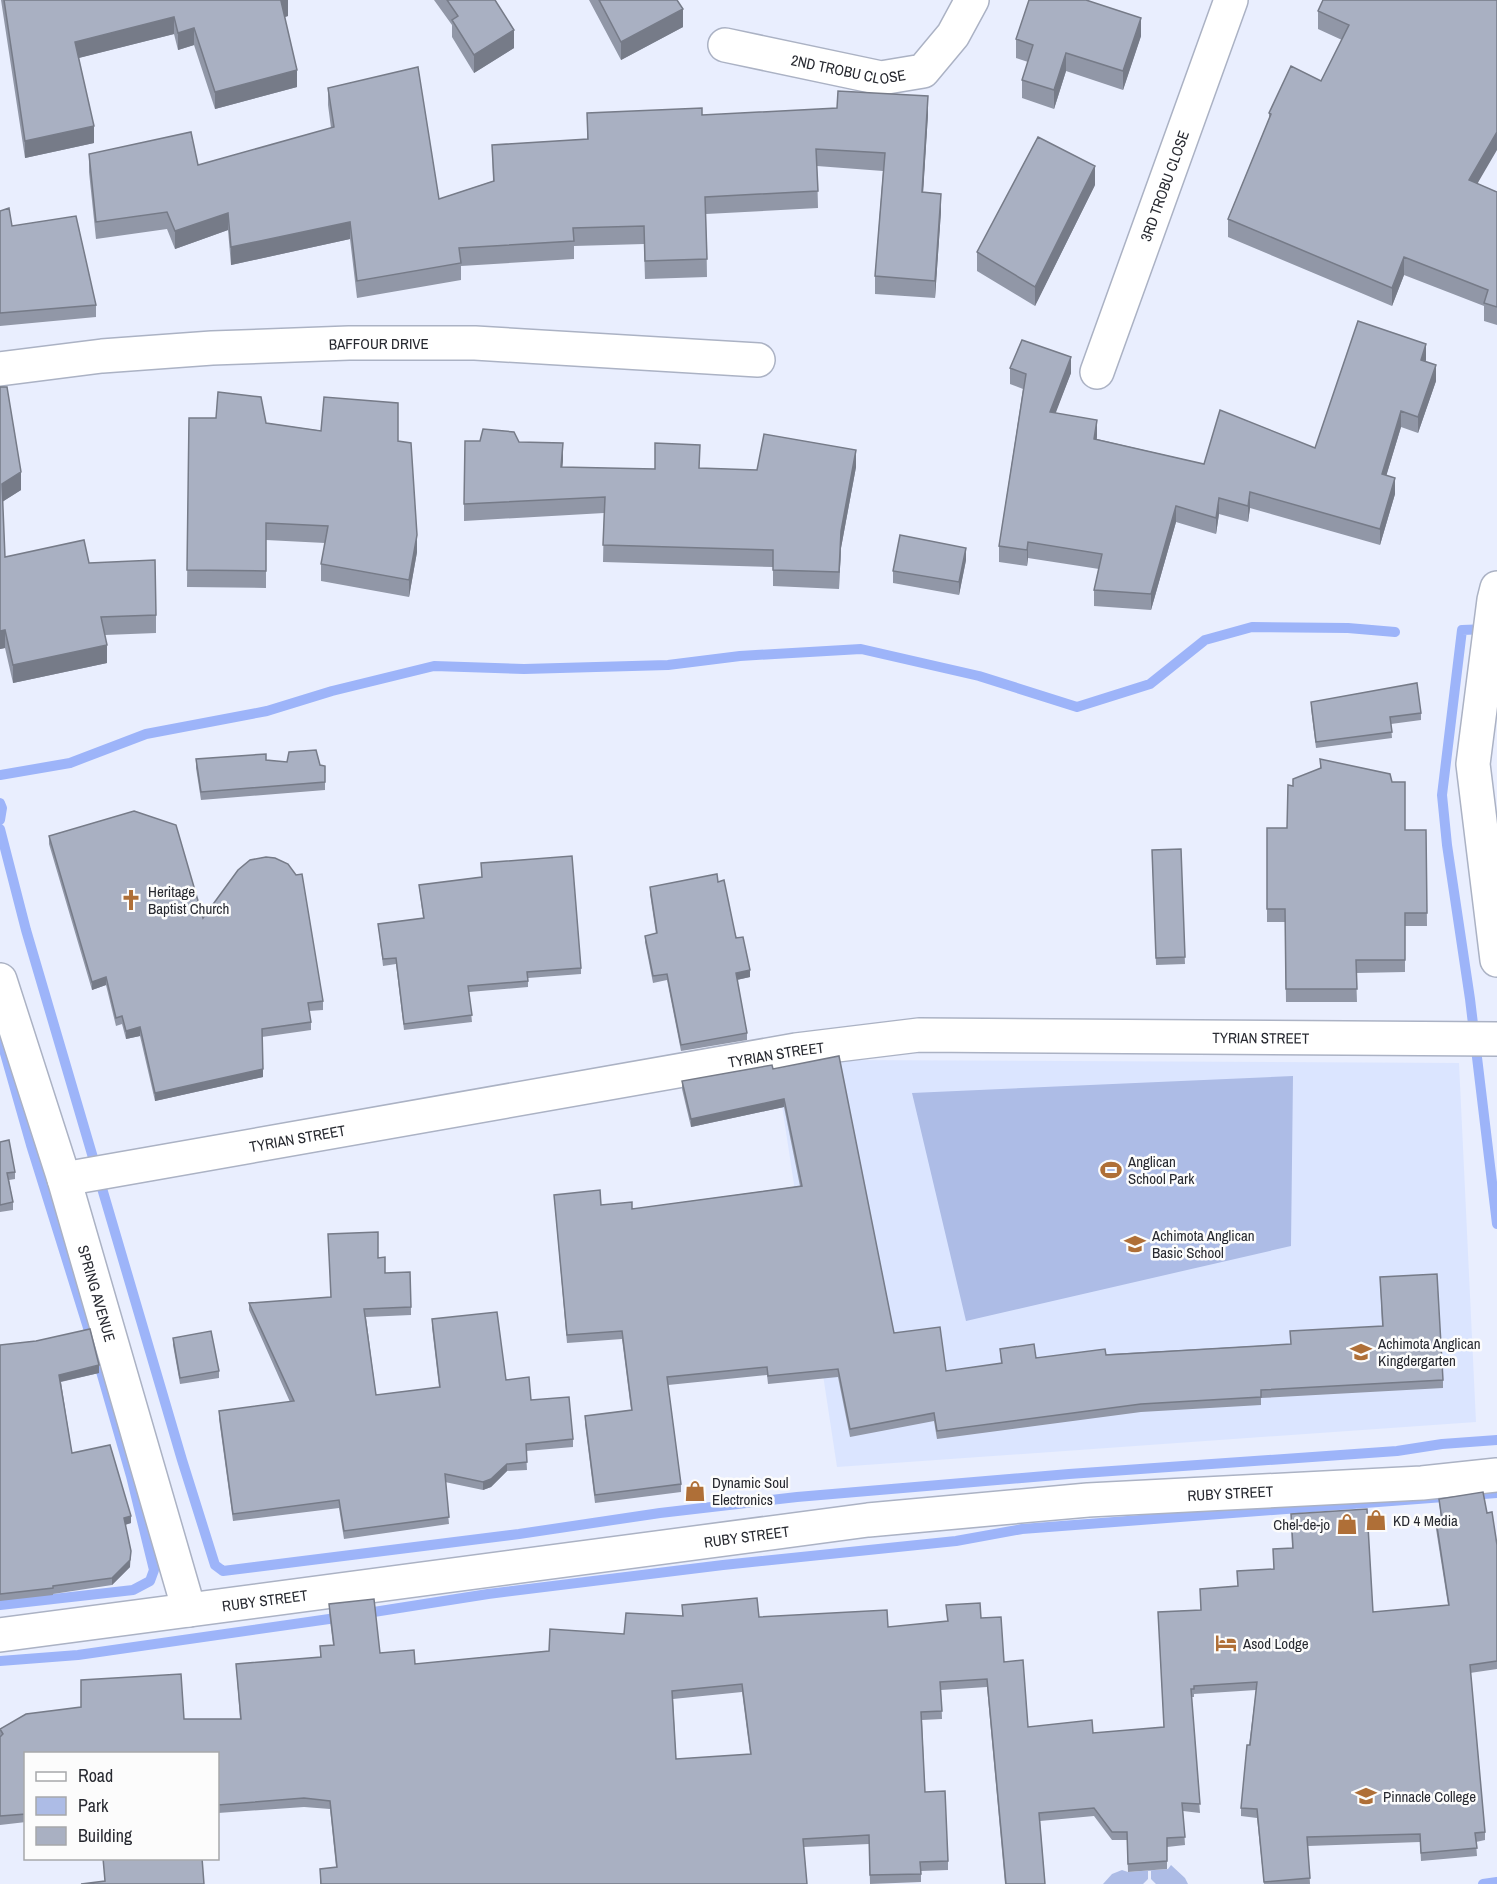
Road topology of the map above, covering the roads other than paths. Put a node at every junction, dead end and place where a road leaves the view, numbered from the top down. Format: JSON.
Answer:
{"nodes":[{"id":1,"x":972,"y":0,"type":"edge"},
{"id":2,"x":1231,"y":0,"type":"edge"},
{"id":3,"x":725,"y":45,"type":"dead end"},
{"id":4,"x":758,"y":360,"type":"dead end"},
{"id":5,"x":0,"y":369,"type":"edge"},
{"id":6,"x":1097,"y":372,"type":"dead end"},
{"id":7,"x":1496,"y":594,"type":"edge"},
{"id":8,"x":1496,"y":940,"type":"edge"},
{"id":9,"x":0,"y":980,"type":"edge"},
{"id":10,"x":1497,"y":1039,"type":"edge"},
{"id":11,"x":64,"y":1179,"type":"junction"},
{"id":12,"x":1497,"y":1475,"type":"edge"},
{"id":13,"x":189,"y":1610,"type":"junction"},
{"id":14,"x":0,"y":1635,"type":"edge"}],
"edges":[{"from":1,"to":3,"type":"street","name":"2ND TROBU CLOSE"},
{"from":2,"to":6,"type":"street","name":"3RD TROBU CLOSE"},
{"from":4,"to":5,"type":"street","name":"BAFFOUR DRIVE"},
{"from":7,"to":8,"type":"street"},
{"from":9,"to":11,"type":"street","name":"SPRING AVENUE"},
{"from":10,"to":11,"type":"street","name":"TYRIAN STREET"},
{"from":11,"to":13,"type":"street","name":"SPRING AVENUE"},
{"from":12,"to":13,"type":"street","name":"RUBY STREET"},
{"from":13,"to":14,"type":"street","name":"RUBY STREET"}]}
